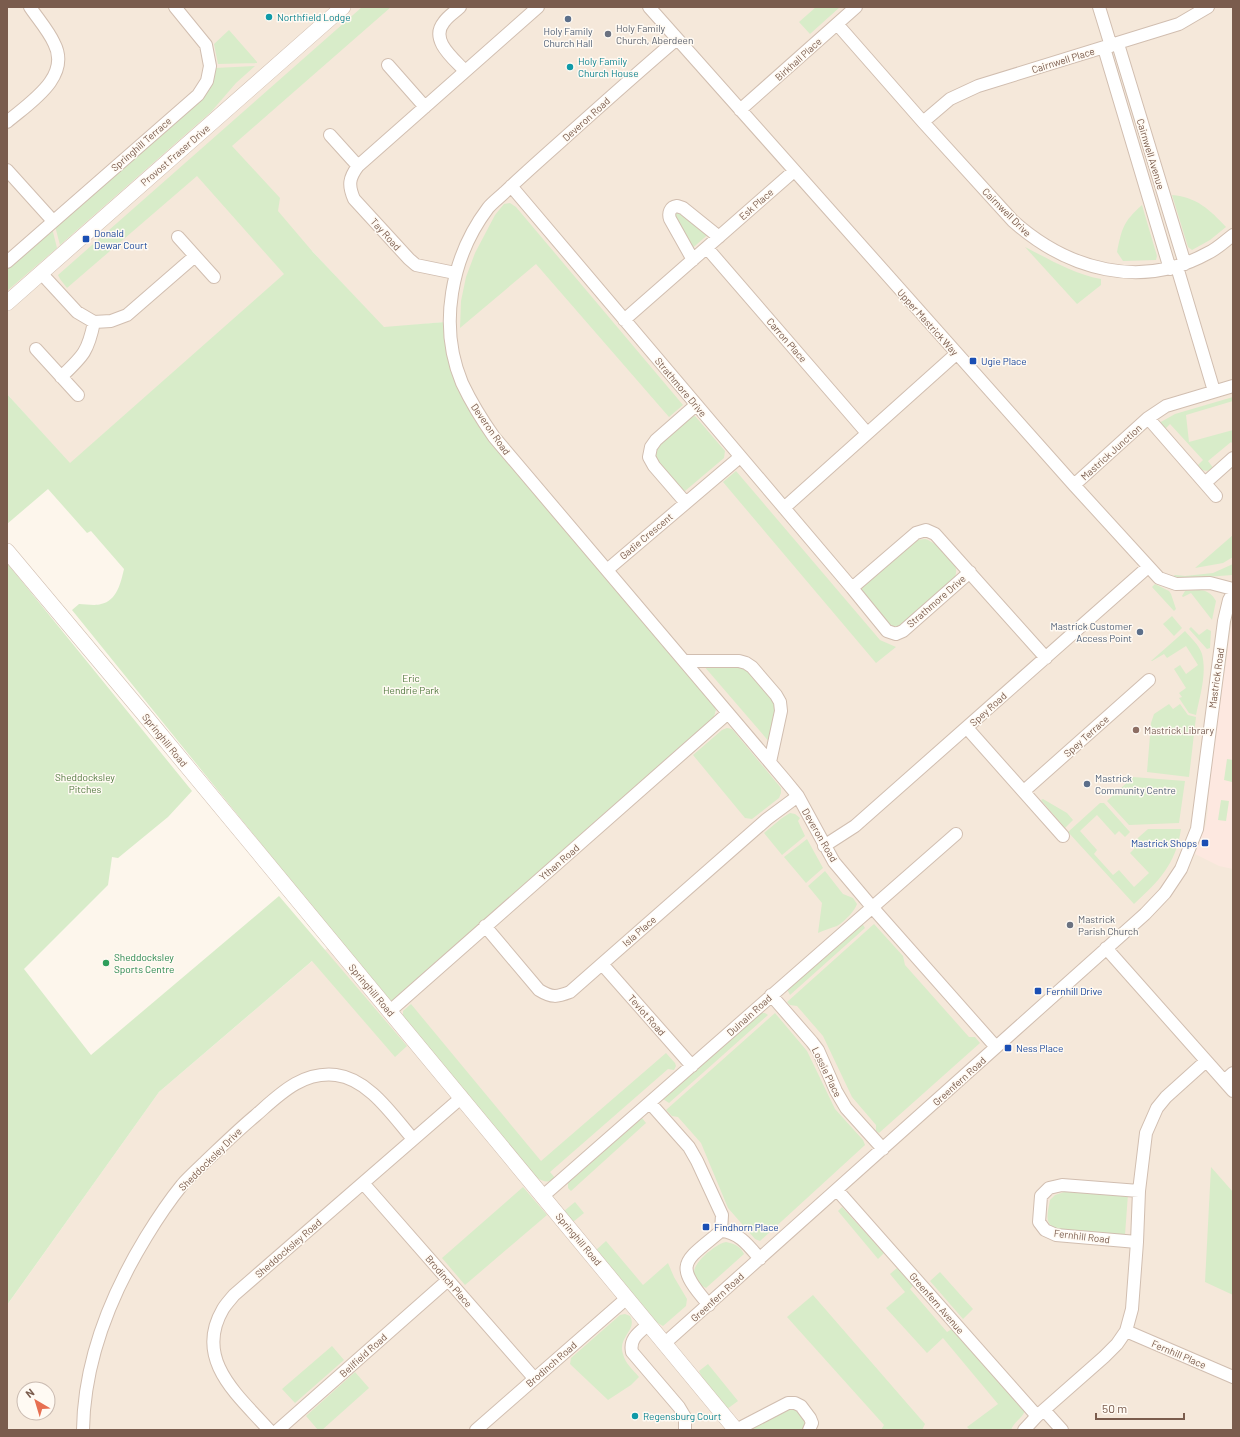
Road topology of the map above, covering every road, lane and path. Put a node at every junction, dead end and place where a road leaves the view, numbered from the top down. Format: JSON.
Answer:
{"nodes":[{"id":1,"x":30,"y":7,"type":"edge"},
{"id":2,"x":175,"y":7,"type":"edge"},
{"id":3,"x":343,"y":7,"type":"edge"},
{"id":4,"x":460,"y":7,"type":"edge"},
{"id":5,"x":538,"y":7,"type":"edge"},
{"id":6,"x":650,"y":7,"type":"edge"},
{"id":7,"x":856,"y":7,"type":"edge"},
{"id":8,"x":1099,"y":7,"type":"edge"},
{"id":9,"x":1208,"y":7,"type":"edge"},
{"id":10,"x":837,"y":24,"type":"junction"},
{"id":11,"x":677,"y":39,"type":"junction"},
{"id":12,"x":1111,"y":46,"type":"junction"},
{"id":13,"x":388,"y":65,"type":"dead end"},
{"id":14,"x":465,"y":71,"type":"junction"},
{"id":15,"x":425,"y":107,"type":"junction"},
{"id":16,"x":740,"y":110,"type":"junction"},
{"id":17,"x":7,"y":122,"type":"edge"},
{"id":18,"x":923,"y":122,"type":"junction"},
{"id":19,"x":330,"y":135,"type":"dead end"},
{"id":20,"x":358,"y":166,"type":"junction"},
{"id":21,"x":7,"y":170,"type":"edge"},
{"id":22,"x":794,"y":171,"type":"junction"},
{"id":23,"x":511,"y":186,"type":"junction"},
{"id":24,"x":53,"y":221,"type":"junction"},
{"id":25,"x":1233,"y":235,"type":"edge"},
{"id":26,"x":178,"y":237,"type":"dead end"},
{"id":27,"x":719,"y":237,"type":"junction"},
{"id":28,"x":707,"y":248,"type":"junction"},
{"id":29,"x":195,"y":256,"type":"junction"},
{"id":30,"x":693,"y":260,"type":"junction"},
{"id":31,"x":7,"y":262,"type":"edge"},
{"id":32,"x":1177,"y":267,"type":"junction"},
{"id":33,"x":41,"y":273,"type":"junction"},
{"id":34,"x":455,"y":273,"type":"junction"},
{"id":35,"x":214,"y":277,"type":"dead end"},
{"id":36,"x":7,"y":303,"type":"edge"},
{"id":37,"x":624,"y":320,"type":"junction"},
{"id":38,"x":94,"y":322,"type":"junction"},
{"id":39,"x":36,"y":349,"type":"dead end"},
{"id":40,"x":956,"y":354,"type":"junction"},
{"id":41,"x":61,"y":377,"type":"junction"},
{"id":42,"x":1233,"y":386,"type":"edge"},
{"id":43,"x":1214,"y":391,"type":"junction"},
{"id":44,"x":78,"y":395,"type":"dead end"},
{"id":45,"x":696,"y":405,"type":"junction"},
{"id":46,"x":1148,"y":418,"type":"junction"},
{"id":47,"x":867,"y":433,"type":"junction"},
{"id":48,"x":740,"y":457,"type":"junction"},
{"id":49,"x":1233,"y":458,"type":"edge"},
{"id":50,"x":1205,"y":483,"type":"junction"},
{"id":51,"x":1074,"y":485,"type":"junction"},
{"id":52,"x":1216,"y":496,"type":"dead end"},
{"id":53,"x":686,"y":503,"type":"junction"},
{"id":54,"x":784,"y":508,"type":"junction"},
{"id":55,"x":7,"y":551,"type":"edge"},
{"id":56,"x":1148,"y":566,"type":"junction"},
{"id":57,"x":607,"y":570,"type":"junction"},
{"id":58,"x":970,"y":572,"type":"junction"},
{"id":59,"x":852,"y":588,"type":"junction"},
{"id":60,"x":1233,"y":590,"type":"edge"},
{"id":61,"x":1233,"y":593,"type":"edge"},
{"id":62,"x":1046,"y":658,"type":"junction"},
{"id":63,"x":684,"y":661,"type":"junction"},
{"id":64,"x":1149,"y":680,"type":"dead end"},
{"id":65,"x":728,"y":713,"type":"junction"},
{"id":66,"x":967,"y":728,"type":"junction"},
{"id":67,"x":770,"y":762,"type":"junction"},
{"id":68,"x":1203,"y":788,"type":"joint"},
{"id":69,"x":1024,"y":792,"type":"junction"},
{"id":70,"x":798,"y":796,"type":"junction"},
{"id":71,"x":956,"y":834,"type":"dead end"},
{"id":72,"x":1063,"y":836,"type":"dead end"},
{"id":73,"x":824,"y":846,"type":"junction"},
{"id":74,"x":872,"y":907,"type":"junction"},
{"id":75,"x":485,"y":926,"type":"junction"},
{"id":76,"x":1106,"y":948,"type":"junction"},
{"id":77,"x":602,"y":964,"type":"junction"},
{"id":78,"x":771,"y":995,"type":"junction"},
{"id":79,"x":390,"y":1011,"type":"junction"},
{"id":80,"x":996,"y":1047,"type":"junction"},
{"id":81,"x":1206,"y":1060,"type":"junction"},
{"id":82,"x":692,"y":1066,"type":"junction"},
{"id":83,"x":1228,"y":1077,"type":"edge"},
{"id":84,"x":1233,"y":1091,"type":"edge"},
{"id":85,"x":462,"y":1097,"type":"junction"},
{"id":86,"x":650,"y":1103,"type":"junction"},
{"id":87,"x":413,"y":1139,"type":"junction"},
{"id":88,"x":883,"y":1149,"type":"junction"},
{"id":89,"x":363,"y":1183,"type":"junction"},
{"id":90,"x":837,"y":1190,"type":"junction"},
{"id":91,"x":1139,"y":1191,"type":"junction"},
{"id":92,"x":543,"y":1196,"type":"junction"},
{"id":93,"x":722,"y":1231,"type":"junction"},
{"id":94,"x":1137,"y":1242,"type":"junction"},
{"id":95,"x":760,"y":1259,"type":"junction"},
{"id":96,"x":448,"y":1280,"type":"junction"},
{"id":97,"x":627,"y":1298,"type":"junction"},
{"id":98,"x":709,"y":1305,"type":"junction"},
{"id":99,"x":649,"y":1324,"type":"junction"},
{"id":100,"x":1126,"y":1332,"type":"junction"},
{"id":101,"x":665,"y":1343,"type":"junction"},
{"id":102,"x":1233,"y":1377,"type":"edge"},
{"id":103,"x":534,"y":1378,"type":"junction"},
{"id":104,"x":1040,"y":1413,"type":"junction"},
{"id":105,"x":83,"y":1430,"type":"edge"},
{"id":106,"x":269,"y":1430,"type":"edge"},
{"id":107,"x":278,"y":1430,"type":"edge"},
{"id":108,"x":476,"y":1430,"type":"edge"},
{"id":109,"x":685,"y":1430,"type":"edge"},
{"id":110,"x":736,"y":1430,"type":"edge"},
{"id":111,"x":809,"y":1430,"type":"edge"},
{"id":112,"x":1024,"y":1430,"type":"edge"},
{"id":113,"x":1062,"y":1430,"type":"edge"}],
"edges":[{"from":1,"to":17,"type":"street"},
{"from":2,"to":24,"type":"street","name":"Springhill Terrace"},
{"from":3,"to":33,"type":"street","name":"Provost Fraser Drive"},
{"from":4,"to":14,"type":"street"},
{"from":5,"to":14,"type":"street","name":"Tay Road"},
{"from":6,"to":11,"type":"street","name":"Upper Mastrick Way"},
{"from":7,"to":10,"type":"street","name":"Birkhall Place"},
{"from":8,"to":12,"type":"street","name":"Cairnwell Avenue"},
{"from":9,"to":12,"type":"street","name":"Cairnwell Place"},
{"from":10,"to":16,"type":"street","name":"Birkhall Place"},
{"from":10,"to":18,"type":"street","name":"Cairnwell Drive"},
{"from":11,"to":16,"type":"street","name":"Upper Mastrick Way"},
{"from":11,"to":23,"type":"street","name":"Deveron Road"},
{"from":12,"to":18,"type":"street","name":"Cairnwell Place"},
{"from":12,"to":32,"type":"street","name":"Cairnwell Avenue"},
{"from":13,"to":15,"type":"street"},
{"from":14,"to":15,"type":"street","name":"Tay Road"},
{"from":15,"to":20,"type":"street","name":"Tay Road"},
{"from":16,"to":22,"type":"street","name":"Upper Mastrick Way"},
{"from":18,"to":32,"type":"street","name":"Cairnwell Drive"},
{"from":19,"to":20,"type":"street"},
{"from":20,"to":34,"type":"street","name":"Tay Road"},
{"from":21,"to":24,"type":"street"},
{"from":22,"to":27,"type":"street","name":"Esk Place"},
{"from":22,"to":40,"type":"street","name":"Upper Mastrick Way"},
{"from":23,"to":34,"type":"street","name":"Deveron Road"},
{"from":23,"to":37,"type":"street","name":"Strathmore Drive"},
{"from":24,"to":31,"type":"street","name":"Springhill Terrace"},
{"from":25,"to":32,"type":"street","name":"Cairnwell Drive"},
{"from":26,"to":29,"type":"street"},
{"from":27,"to":28,"type":"street","name":"Esk Place"},
{"from":27,"to":30,"type":"street"},
{"from":28,"to":30,"type":"street","name":"Esk Place"},
{"from":28,"to":47,"type":"street","name":"Carron Place"},
{"from":29,"to":35,"type":"street"},
{"from":29,"to":38,"type":"street"},
{"from":30,"to":37,"type":"street","name":"Esk Place"},
{"from":32,"to":43,"type":"street","name":"Cairnwell Avenue"},
{"from":33,"to":36,"type":"street","name":"Provost Fraser Drive"},
{"from":33,"to":38,"type":"street"},
{"from":34,"to":57,"type":"street","name":"Deveron Road"},
{"from":37,"to":45,"type":"street","name":"Strathmore Drive"},
{"from":38,"to":41,"type":"street"},
{"from":39,"to":41,"type":"street"},
{"from":40,"to":47,"type":"street"},
{"from":40,"to":51,"type":"street","name":"Upper Mastrick Way"},
{"from":41,"to":44,"type":"street"},
{"from":42,"to":43,"type":"street","name":"Mastrick Junction"},
{"from":43,"to":46,"type":"street","name":"Mastrick Junction"},
{"from":45,"to":48,"type":"street","name":"Strathmore Drive"},
{"from":45,"to":53,"type":"street"},
{"from":46,"to":50,"type":"street","name":"Mastrick Junction"},
{"from":46,"to":51,"type":"street","name":"Mastrick Junction"},
{"from":47,"to":54,"type":"street"},
{"from":48,"to":53,"type":"street","name":"Gadie Crescent"},
{"from":48,"to":54,"type":"street","name":"Strathmore Drive"},
{"from":49,"to":50,"type":"street"},
{"from":50,"to":52,"type":"street","name":"Mastrick Junction"},
{"from":51,"to":56,"type":"street","name":"Upper Mastrick Way"},
{"from":53,"to":57,"type":"street","name":"Gadie Crescent"},
{"from":54,"to":59,"type":"street","name":"Strathmore Drive"},
{"from":55,"to":79,"type":"street","name":"Springhill Road"},
{"from":56,"to":60,"type":"street","name":"Upper Mastrick Way"},
{"from":56,"to":62,"type":"street","name":"Spey Road"},
{"from":57,"to":63,"type":"street","name":"Deveron Road"},
{"from":58,"to":59,"type":"street","name":"Strathmore Drive"},
{"from":58,"to":59,"type":"street","name":"Strathmore Drive"},
{"from":58,"to":62,"type":"street","name":"Strathmore Drive"},
{"from":61,"to":68,"type":"street","name":"Mastrick Road"},
{"from":62,"to":66,"type":"street","name":"Spey Road"},
{"from":63,"to":65,"type":"street","name":"Deveron Road"},
{"from":63,"to":67,"type":"street"},
{"from":64,"to":69,"type":"street","name":"Spey Terrace"},
{"from":65,"to":67,"type":"street","name":"Deveron Road"},
{"from":65,"to":75,"type":"street","name":"Ythan Road"},
{"from":66,"to":69,"type":"street"},
{"from":66,"to":73,"type":"street","name":"Spey Road"},
{"from":67,"to":70,"type":"street","name":"Deveron Road"},
{"from":68,"to":76,"type":"street","name":"Greenfern Road"},
{"from":69,"to":72,"type":"street"},
{"from":70,"to":73,"type":"street","name":"Deveron Road"},
{"from":70,"to":77,"type":"street","name":"Isla Place"},
{"from":71,"to":74,"type":"street","name":"Dulnain Road"},
{"from":73,"to":74,"type":"street","name":"Deveron Road"},
{"from":74,"to":78,"type":"street","name":"Dulnain Road"},
{"from":74,"to":80,"type":"street"},
{"from":75,"to":77,"type":"street","name":"Isla Place"},
{"from":75,"to":79,"type":"street","name":"Ythan Road"},
{"from":76,"to":80,"type":"street","name":"Greenfern Road"},
{"from":76,"to":81,"type":"street"},
{"from":77,"to":82,"type":"street","name":"Teviot Road"},
{"from":78,"to":82,"type":"street","name":"Dulnain Road"},
{"from":78,"to":88,"type":"street","name":"Lossie Place"},
{"from":79,"to":85,"type":"street","name":"Springhill Road"},
{"from":80,"to":88,"type":"street","name":"Greenfern Road"},
{"from":81,"to":83,"type":"street"},
{"from":81,"to":91,"type":"street"},
{"from":82,"to":86,"type":"street","name":"Dulnain Road"},
{"from":83,"to":84,"type":"street"},
{"from":85,"to":87,"type":"street","name":"Sheddocksley Road"},
{"from":85,"to":92,"type":"street","name":"Springhill Road"},
{"from":86,"to":92,"type":"street","name":"Dulnain Road"},
{"from":86,"to":93,"type":"street"},
{"from":87,"to":89,"type":"street","name":"Sheddocksley Road"},
{"from":87,"to":105,"type":"street","name":"Sheddocksley Drive"},
{"from":88,"to":90,"type":"street","name":"Greenfern Road"},
{"from":89,"to":96,"type":"street","name":"Brodinch Place"},
{"from":89,"to":106,"type":"street","name":"Sheddocksley Road"},
{"from":90,"to":95,"type":"street","name":"Greenfern Road"},
{"from":90,"to":104,"type":"street","name":"Greenfern Avenue"},
{"from":91,"to":94,"type":"street"},
{"from":91,"to":94,"type":"street","name":"Fernhill Road"},
{"from":92,"to":97,"type":"street","name":"Springhill Road"},
{"from":93,"to":95,"type":"street"},
{"from":93,"to":98,"type":"street"},
{"from":94,"to":100,"type":"street"},
{"from":95,"to":98,"type":"street","name":"Greenfern Road"},
{"from":96,"to":103,"type":"street","name":"Brodinch Place"},
{"from":96,"to":107,"type":"street","name":"Bellfield Road"},
{"from":97,"to":99,"type":"street","name":"Springhill Road"},
{"from":97,"to":103,"type":"street","name":"Brodinch Road"},
{"from":98,"to":101,"type":"street","name":"Greenfern Road"},
{"from":99,"to":101,"type":"street","name":"Springhill Road"},
{"from":99,"to":109,"type":"street"},
{"from":100,"to":102,"type":"street","name":"Fernhill Place"},
{"from":100,"to":104,"type":"street"},
{"from":101,"to":110,"type":"street","name":"Springhill Road"},
{"from":103,"to":108,"type":"street","name":"Brodinch Road"},
{"from":104,"to":112,"type":"street"},
{"from":104,"to":113,"type":"street"},
{"from":110,"to":111,"type":"street","name":"Springhill Road"}]}
